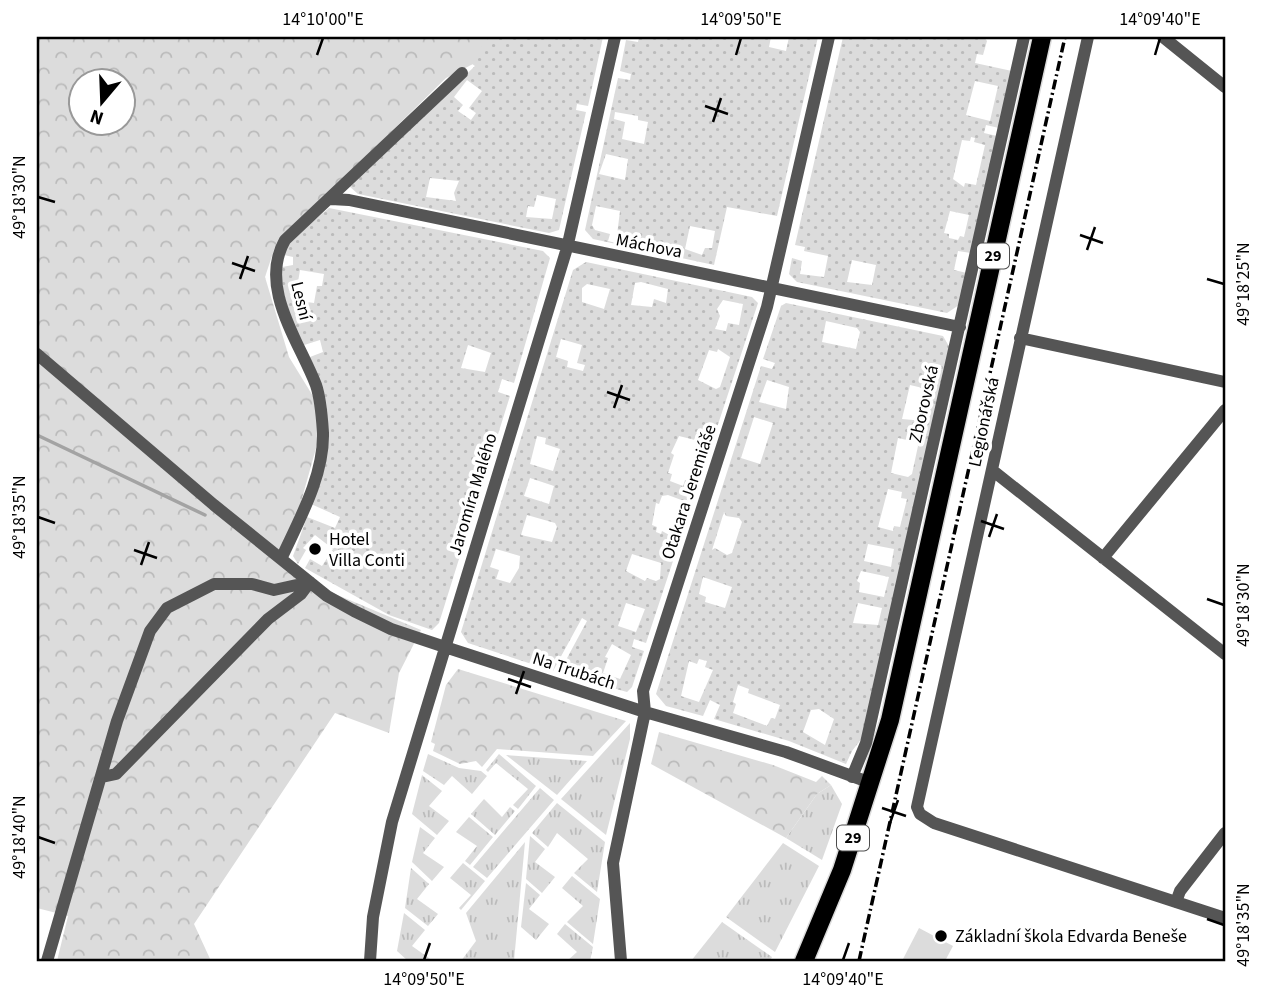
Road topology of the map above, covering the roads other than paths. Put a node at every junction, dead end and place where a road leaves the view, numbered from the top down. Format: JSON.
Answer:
{"nodes":[{"id":1,"x":615,"y":37,"type":"edge"},
{"id":2,"x":829,"y":37,"type":"edge"},
{"id":3,"x":1024,"y":37,"type":"edge"},
{"id":4,"x":1042,"y":37,"type":"edge"},
{"id":5,"x":1087,"y":37,"type":"edge"},
{"id":6,"x":1163,"y":37,"type":"edge"},
{"id":7,"x":462,"y":73,"type":"dead end"},
{"id":8,"x":1225,"y":87,"type":"edge"},
{"id":9,"x":331,"y":199,"type":"junction"},
{"id":10,"x":568,"y":247,"type":"junction"},
{"id":11,"x":772,"y":288,"type":"junction"},
{"id":12,"x":960,"y":327,"type":"junction"},
{"id":13,"x":1020,"y":338,"type":"junction"},
{"id":14,"x":37,"y":354,"type":"edge"},
{"id":15,"x":1225,"y":382,"type":"edge"},
{"id":16,"x":1225,"y":410,"type":"edge"},
{"id":17,"x":992,"y":470,"type":"junction"},
{"id":18,"x":1103,"y":558,"type":"junction"},
{"id":19,"x":281,"y":559,"type":"junction"},
{"id":20,"x":310,"y":582,"type":"junction"},
{"id":21,"x":444,"y":647,"type":"junction"},
{"id":22,"x":1225,"y":654,"type":"edge"},
{"id":23,"x":645,"y":712,"type":"junction"},
{"id":24,"x":852,"y":776,"type":"junction"},
{"id":25,"x":102,"y":777,"type":"junction"},
{"id":26,"x":872,"y":783,"type":"junction"},
{"id":27,"x":1225,"y":833,"type":"edge"},
{"id":28,"x":1175,"y":902,"type":"junction"},
{"id":29,"x":1225,"y":918,"type":"edge"},
{"id":30,"x":47,"y":961,"type":"edge"},
{"id":31,"x":370,"y":961,"type":"edge"},
{"id":32,"x":621,"y":961,"type":"edge"},
{"id":33,"x":804,"y":961,"type":"edge"}],
"edges":[{"from":1,"to":10,"type":"street","name":"Jaromíra Malého"},
{"from":2,"to":11,"type":"street","name":"Otakara Jeremiáše"},
{"from":3,"to":12,"type":"street","name":"Zborovská"},
{"from":4,"to":26,"type":"main road","number":"29"},
{"from":5,"to":13,"type":"street","name":"Legionářská"},
{"from":6,"to":8,"type":"street"},
{"from":7,"to":9,"type":"street","name":"Lesní"},
{"from":9,"to":10,"type":"street","name":"Máchova"},
{"from":9,"to":19,"type":"street","name":"Lesní"},
{"from":10,"to":11,"type":"street","name":"Máchova"},
{"from":10,"to":21,"type":"street","name":"Jaromíra Malého"},
{"from":11,"to":12,"type":"street","name":"Máchova"},
{"from":11,"to":23,"type":"street","name":"Otakara Jeremiáše"},
{"from":12,"to":24,"type":"street","name":"Zborovská"},
{"from":13,"to":15,"type":"street"},
{"from":13,"to":17,"type":"street","name":"Legionářská"},
{"from":14,"to":19,"type":"street","name":"Na Trubách"},
{"from":16,"to":18,"type":"street"},
{"from":17,"to":18,"type":"street"},
{"from":17,"to":28,"type":"street","name":"Legionářská"},
{"from":18,"to":22,"type":"street"},
{"from":19,"to":20,"type":"street","name":"Na Trubách"},
{"from":20,"to":21,"type":"street","name":"Na Trubách"},
{"from":20,"to":25,"type":"street"},
{"from":20,"to":25,"type":"street"},
{"from":21,"to":23,"type":"street","name":"Na Trubách"},
{"from":21,"to":31,"type":"street","name":"Jaromíra Malého"},
{"from":23,"to":24,"type":"street","name":"Na Trubách"},
{"from":23,"to":32,"type":"street","name":"Otakara Jeremiáše"},
{"from":24,"to":26,"type":"street","name":"Na Trubách"},
{"from":25,"to":30,"type":"street"},
{"from":26,"to":33,"type":"main road","number":"29"},
{"from":27,"to":28,"type":"street"},
{"from":28,"to":29,"type":"street"}]}
